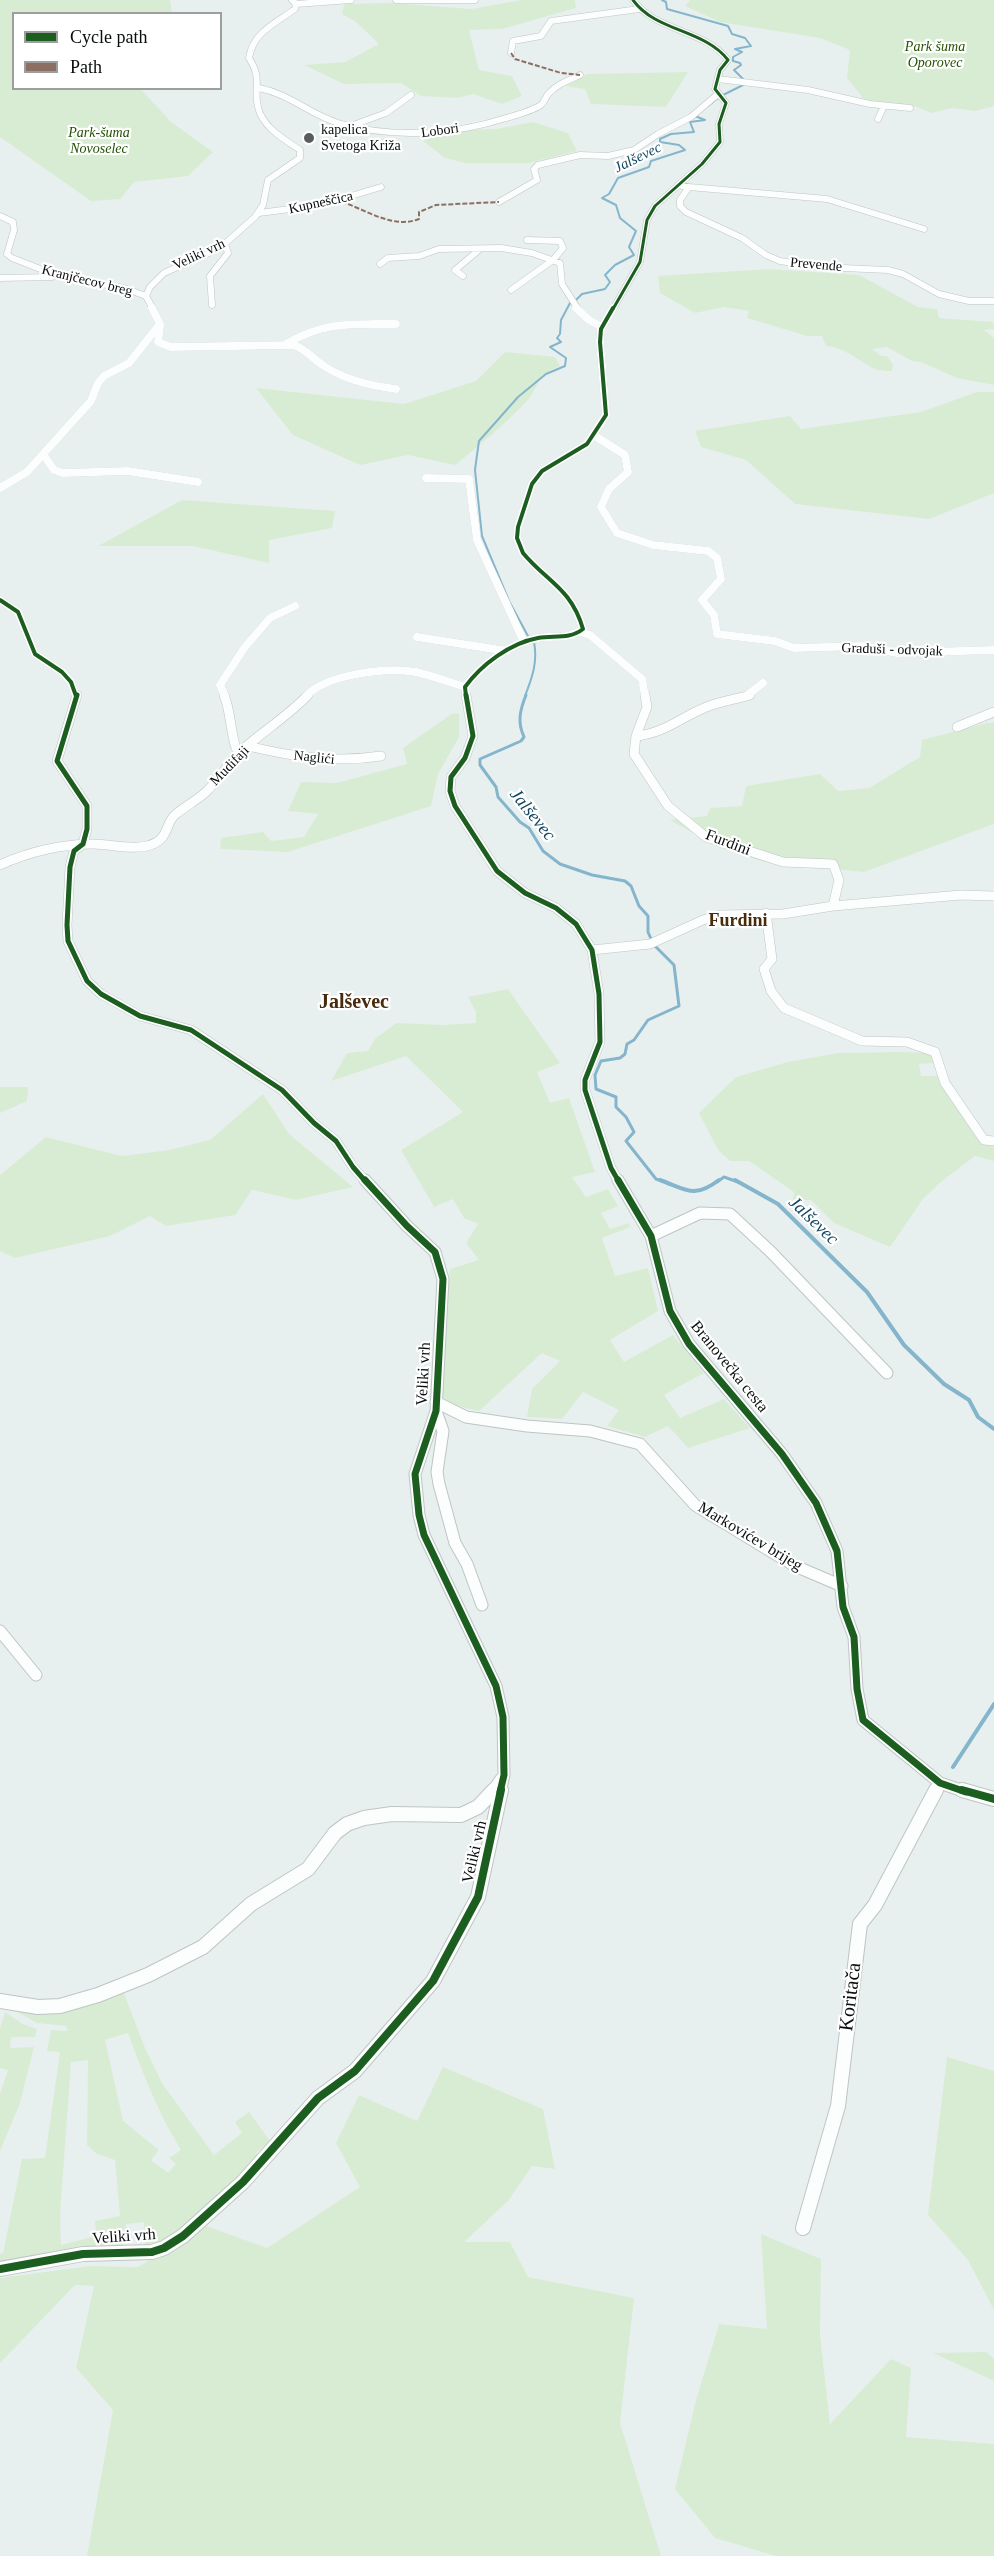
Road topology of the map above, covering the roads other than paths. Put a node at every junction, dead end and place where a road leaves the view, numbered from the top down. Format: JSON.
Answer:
{"nodes":[{"id":1,"x":335,"y":0,"type":"edge"},
{"id":2,"x":351,"y":0,"type":"edge"},
{"id":3,"x":396,"y":0,"type":"edge"},
{"id":4,"x":475,"y":0,"type":"edge"},
{"id":5,"x":633,"y":0,"type":"edge"},
{"id":6,"x":294,"y":2,"type":"edge"},
{"id":7,"x":639,"y":9,"type":"junction"},
{"id":8,"x":511,"y":53,"type":"dead end"},
{"id":9,"x":579,"y":75,"type":"dead end"},
{"id":10,"x":718,"y":79,"type":"junction"},
{"id":11,"x":259,"y":88,"type":"junction"},
{"id":12,"x":411,"y":95,"type":"dead end"},
{"id":13,"x":720,"y":95,"type":"junction"},
{"id":14,"x":884,"y":106,"type":"junction"},
{"id":15,"x":910,"y":108,"type":"dead end"},
{"id":16,"x":878,"y":119,"type":"dead end"},
{"id":17,"x":353,"y":125,"type":"junction"},
{"id":18,"x":678,"y":185,"type":"junction"},
{"id":19,"x":381,"y":187,"type":"dead end"},
{"id":20,"x":689,"y":188,"type":"junction"},
{"id":21,"x":499,"y":202,"type":"dead end"},
{"id":22,"x":259,"y":213,"type":"junction"},
{"id":23,"x":0,"y":216,"type":"edge"},
{"id":24,"x":924,"y":229,"type":"dead end"},
{"id":25,"x":527,"y":240,"type":"dead end"},
{"id":26,"x":225,"y":244,"type":"junction"},
{"id":27,"x":479,"y":249,"type":"junction"},
{"id":28,"x":554,"y":260,"type":"junction"},
{"id":29,"x":380,"y":264,"type":"dead end"},
{"id":30,"x":463,"y":276,"type":"dead end"},
{"id":31,"x":61,"y":277,"type":"junction"},
{"id":32,"x":0,"y":278,"type":"edge"},
{"id":33,"x":511,"y":290,"type":"dead end"},
{"id":34,"x":147,"y":296,"type":"junction"},
{"id":35,"x":994,"y":301,"type":"edge"},
{"id":36,"x":212,"y":305,"type":"dead end"},
{"id":37,"x":160,"y":324,"type":"junction"},
{"id":38,"x":396,"y":324,"type":"dead end"},
{"id":39,"x":602,"y":327,"type":"junction"},
{"id":40,"x":285,"y":344,"type":"junction"},
{"id":41,"x":396,"y":389,"type":"dead end"},
{"id":42,"x":595,"y":436,"type":"junction"},
{"id":43,"x":43,"y":454,"type":"junction"},
{"id":44,"x":426,"y":478,"type":"dead end"},
{"id":45,"x":198,"y":482,"type":"dead end"},
{"id":46,"x":0,"y":488,"type":"edge"},
{"id":47,"x":0,"y":600,"type":"edge"},
{"id":48,"x":295,"y":606,"type":"dead end"},
{"id":49,"x":580,"y":632,"type":"junction"},
{"id":50,"x":417,"y":637,"type":"dead end"},
{"id":51,"x":529,"y":640,"type":"junction"},
{"id":52,"x":994,"y":650,"type":"edge"},
{"id":53,"x":507,"y":651,"type":"junction"},
{"id":54,"x":763,"y":683,"type":"dead end"},
{"id":55,"x":465,"y":687,"type":"junction"},
{"id":56,"x":994,"y":712,"type":"edge"},
{"id":57,"x":957,"y":727,"type":"dead end"},
{"id":58,"x":636,"y":736,"type":"junction"},
{"id":59,"x":244,"y":749,"type":"junction"},
{"id":60,"x":381,"y":756,"type":"dead end"},
{"id":61,"x":83,"y":844,"type":"junction"},
{"id":62,"x":0,"y":865,"type":"edge"},
{"id":63,"x":994,"y":896,"type":"edge"},
{"id":64,"x":833,"y":906,"type":"junction"},
{"id":65,"x":766,"y":913,"type":"junction"},
{"id":66,"x":592,"y":950,"type":"junction"},
{"id":67,"x":994,"y":1141,"type":"edge"},
{"id":68,"x":651,"y":1236,"type":"junction"},
{"id":69,"x":887,"y":1373,"type":"dead end"},
{"id":70,"x":436,"y":1407,"type":"junction"},
{"id":71,"x":842,"y":1586,"type":"junction"},
{"id":72,"x":482,"y":1605,"type":"dead end"},
{"id":73,"x":0,"y":1631,"type":"edge"},
{"id":74,"x":36,"y":1675,"type":"dead end"},
{"id":75,"x":504,"y":1774,"type":"junction"},
{"id":76,"x":940,"y":1783,"type":"junction"},
{"id":77,"x":994,"y":1799,"type":"edge"},
{"id":78,"x":0,"y":2001,"type":"edge"},
{"id":79,"x":803,"y":2228,"type":"dead end"},
{"id":80,"x":0,"y":2269,"type":"edge"}],
"edges":[{"from":1,"to":2,"type":"street"},
{"from":1,"to":6,"type":"street"},
{"from":3,"to":4,"type":"street"},
{"from":5,"to":7,"type":"street"},
{"from":6,"to":11,"type":"street"},
{"from":7,"to":8,"type":"street"},
{"from":7,"to":10,"type":"street"},
{"from":9,"to":17,"type":"street","name":"Lobori"},
{"from":10,"to":13,"type":"street"},
{"from":10,"to":14,"type":"street"},
{"from":11,"to":17,"type":"street","name":"Lobori"},
{"from":11,"to":22,"type":"street"},
{"from":12,"to":17,"type":"street"},
{"from":13,"to":18,"type":"street"},
{"from":13,"to":21,"type":"street"},
{"from":14,"to":15,"type":"street"},
{"from":14,"to":16,"type":"street"},
{"from":18,"to":20,"type":"street"},
{"from":18,"to":39,"type":"street"},
{"from":19,"to":22,"type":"street","name":"Kupneščica"},
{"from":20,"to":24,"type":"street"},
{"from":20,"to":35,"type":"street","name":"Prevende"},
{"from":22,"to":26,"type":"street","name":"Veliki vrh"},
{"from":23,"to":31,"type":"street","name":"Kranjčecov breg"},
{"from":25,"to":28,"type":"street"},
{"from":26,"to":34,"type":"street","name":"Veliki vrh"},
{"from":26,"to":36,"type":"street"},
{"from":27,"to":28,"type":"street"},
{"from":27,"to":29,"type":"street"},
{"from":27,"to":30,"type":"street"},
{"from":28,"to":33,"type":"street"},
{"from":28,"to":39,"type":"street"},
{"from":31,"to":32,"type":"street"},
{"from":31,"to":34,"type":"street","name":"Kranjčecov breg"},
{"from":34,"to":37,"type":"street"},
{"from":37,"to":40,"type":"street"},
{"from":37,"to":43,"type":"street"},
{"from":38,"to":40,"type":"street"},
{"from":39,"to":42,"type":"street"},
{"from":40,"to":41,"type":"street"},
{"from":42,"to":49,"type":"street"},
{"from":42,"to":52,"type":"street","name":"Graduši - odvojak"},
{"from":43,"to":45,"type":"street"},
{"from":43,"to":46,"type":"street"},
{"from":44,"to":51,"type":"street"},
{"from":47,"to":61,"type":"street","name":"Veliki vrh"},
{"from":48,"to":59,"type":"street"},
{"from":49,"to":51,"type":"street"},
{"from":49,"to":58,"type":"street","name":"Furdini"},
{"from":50,"to":53,"type":"street"},
{"from":51,"to":53,"type":"street"},
{"from":53,"to":55,"type":"street"},
{"from":54,"to":58,"type":"street"},
{"from":55,"to":59,"type":"street","name":"Mudifaji"},
{"from":55,"to":66,"type":"street","name":"Branovečka cesta"},
{"from":56,"to":57,"type":"street"},
{"from":58,"to":64,"type":"street","name":"Furdini"},
{"from":59,"to":60,"type":"street","name":"Naglići"},
{"from":59,"to":61,"type":"street","name":"Mudifaji"},
{"from":61,"to":62,"type":"street","name":"Mudifaji"},
{"from":61,"to":70,"type":"street","name":"Veliki vrh"},
{"from":63,"to":64,"type":"street"},
{"from":64,"to":65,"type":"street"},
{"from":65,"to":66,"type":"street"},
{"from":65,"to":67,"type":"street"},
{"from":66,"to":68,"type":"street","name":"Branovečka cesta"},
{"from":68,"to":69,"type":"street"},
{"from":68,"to":71,"type":"street","name":"Branovečka cesta"},
{"from":70,"to":71,"type":"street","name":"Markovićev brijeg"},
{"from":70,"to":72,"type":"street","name":"Veliki vrh"},
{"from":70,"to":75,"type":"street","name":"Veliki vrh"},
{"from":71,"to":76,"type":"street","name":"Branovečka cesta"},
{"from":73,"to":74,"type":"street"},
{"from":75,"to":78,"type":"street","name":"Veliki vrh"},
{"from":75,"to":80,"type":"street","name":"Veliki vrh"},
{"from":76,"to":77,"type":"street","name":"Branovečka cesta"},
{"from":76,"to":79,"type":"street","name":"Koritača"}]}
